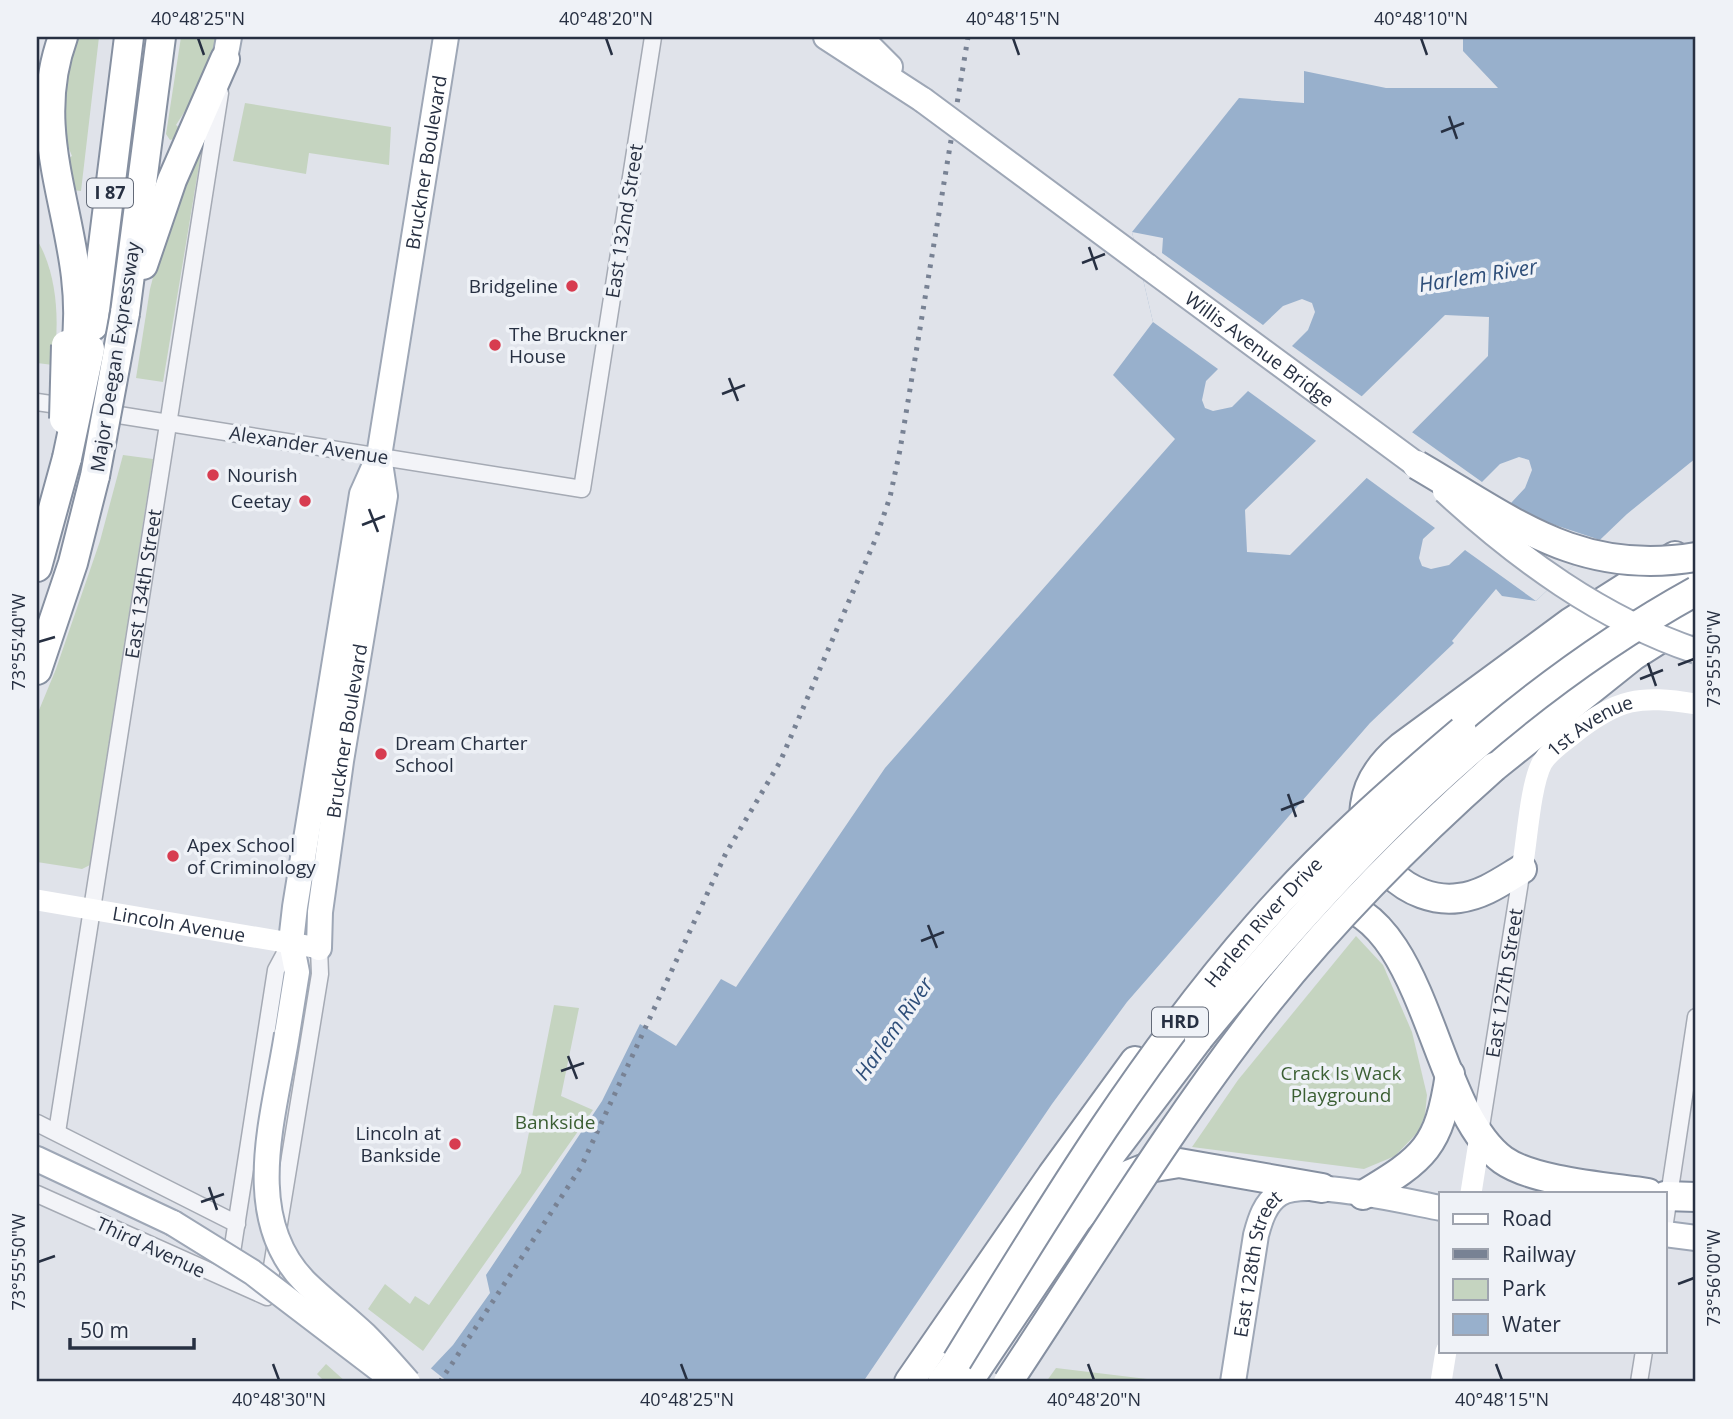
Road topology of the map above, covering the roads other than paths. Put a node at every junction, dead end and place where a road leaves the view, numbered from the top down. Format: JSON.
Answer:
{"nodes":[{"id":1,"x":63,"y":37,"type":"edge"},
{"id":2,"x":129,"y":37,"type":"edge"},
{"id":3,"x":161,"y":37,"type":"edge"},
{"id":4,"x":446,"y":37,"type":"edge"},
{"id":5,"x":653,"y":37,"type":"edge"},
{"id":6,"x":826,"y":37,"type":"edge"},
{"id":7,"x":860,"y":37,"type":"edge"},
{"id":8,"x":227,"y":48,"type":"edge"},
{"id":9,"x":923,"y":100,"type":"junction"},
{"id":10,"x":37,"y":175,"type":"edge"},
{"id":11,"x":124,"y":313,"type":"junction"},
{"id":12,"x":77,"y":347,"type":"junction"},
{"id":13,"x":37,"y":402,"type":"edge"},
{"id":14,"x":169,"y":423,"type":"junction"},
{"id":15,"x":379,"y":456,"type":"junction"},
{"id":16,"x":63,"y":457,"type":"junction"},
{"id":17,"x":1417,"y":465,"type":"junction"},
{"id":18,"x":582,"y":489,"type":"joint"},
{"id":19,"x":1696,"y":544,"type":"edge"},
{"id":20,"x":1696,"y":557,"type":"edge"},
{"id":21,"x":37,"y":567,"type":"edge"},
{"id":22,"x":1696,"y":572,"type":"edge"},
{"id":23,"x":1696,"y":610,"type":"edge"},
{"id":24,"x":1696,"y":651,"type":"edge"},
{"id":25,"x":37,"y":670,"type":"edge"},
{"id":26,"x":1696,"y":704,"type":"edge"},
{"id":27,"x":1538,"y":773,"type":"joint"},
{"id":28,"x":1522,"y":869,"type":"junction"},
{"id":29,"x":37,"y":900,"type":"edge"},
{"id":30,"x":92,"y":910,"type":"junction"},
{"id":31,"x":291,"y":943,"type":"junction"},
{"id":32,"x":319,"y":948,"type":"junction"},
{"id":33,"x":1696,"y":1017,"type":"edge"},
{"id":34,"x":1450,"y":1072,"type":"junction"},
{"id":35,"x":37,"y":1124,"type":"edge"},
{"id":36,"x":57,"y":1132,"type":"junction"},
{"id":37,"x":1480,"y":1136,"type":"junction"},
{"id":38,"x":37,"y":1159,"type":"edge"},
{"id":39,"x":1322,"y":1188,"type":"junction"},
{"id":40,"x":1471,"y":1192,"type":"edge"},
{"id":41,"x":1624,"y":1192,"type":"edge"},
{"id":42,"x":37,"y":1194,"type":"edge"},
{"id":43,"x":1363,"y":1195,"type":"junction"},
{"id":44,"x":1668,"y":1201,"type":"edge"},
{"id":45,"x":1439,"y":1208,"type":"edge"},
{"id":46,"x":237,"y":1224,"type":"junction"},
{"id":47,"x":1666,"y":1234,"type":"edge"},
{"id":48,"x":1696,"y":1238,"type":"edge"},
{"id":49,"x":227,"y":1281,"type":"junction"},
{"id":50,"x":267,"y":1297,"type":"joint"},
{"id":51,"x":1446,"y":1352,"type":"edge"},
{"id":52,"x":1644,"y":1352,"type":"edge"},
{"id":53,"x":956,"y":1375,"type":"edge"},
{"id":54,"x":396,"y":1382,"type":"edge"},
{"id":55,"x":408,"y":1382,"type":"edge"},
{"id":56,"x":909,"y":1382,"type":"edge"},
{"id":57,"x":1008,"y":1382,"type":"edge"},
{"id":58,"x":1233,"y":1382,"type":"edge"},
{"id":59,"x":1441,"y":1382,"type":"edge"},
{"id":60,"x":1639,"y":1382,"type":"edge"}],
"edges":[{"from":1,"to":12,"type":"highway"},
{"from":2,"to":12,"type":"highway","name":"Major Deegan Expressway","number":"I 87"},
{"from":3,"to":11,"type":"highway","name":"Major Deegan Expressway","number":"I 87"},
{"from":4,"to":15,"type":"main road","name":"Bruckner Boulevard"},
{"from":5,"to":18,"type":"street","name":"East 132nd Street"},
{"from":6,"to":9,"type":"main road","name":"Willis Avenue Bridge"},
{"from":7,"to":9,"type":"main road"},
{"from":8,"to":11,"type":"highway"},
{"from":8,"to":14,"type":"street","name":"East 134th Street"},
{"from":9,"to":17,"type":"main road","name":"Willis Avenue Bridge","bridge":true},
{"from":10,"to":12,"type":"highway"},
{"from":11,"to":25,"type":"highway","name":"Major Deegan Expressway","number":"I 87","bridge":true},
{"from":12,"to":16,"type":"highway","name":"Major Deegan Expressway","number":"I 87","bridge":true},
{"from":12,"to":16,"type":"highway","bridge":true},
{"from":13,"to":14,"type":"street","name":"Alexander Avenue"},
{"from":14,"to":15,"type":"street","name":"Alexander Avenue"},
{"from":14,"to":30,"type":"street","name":"East 134th Street"},
{"from":15,"to":18,"type":"street","name":"Alexander Avenue"},
{"from":15,"to":31,"type":"main road","name":"Bruckner Boulevard"},
{"from":15,"to":32,"type":"main road","name":"Bruckner Boulevard"},
{"from":16,"to":21,"type":"highway","name":"Major Deegan Expressway","number":"I 87"},
{"from":17,"to":20,"type":"highway","bridge":true},
{"from":17,"to":24,"type":"main road","name":"Willis Avenue Bridge","bridge":true},
{"from":19,"to":28,"type":"highway"},
{"from":22,"to":53,"type":"highway","name":"Harlem River Drive","number":"HRD","bridge":true},
{"from":23,"to":53,"type":"highway","bridge":true},
{"from":23,"to":57,"type":"highway","number":"HRD","bridge":true},
{"from":26,"to":27,"type":"main road","name":"1st Avenue"},
{"from":27,"to":28,"type":"main road","name":"East 127th Street"},
{"from":28,"to":37,"type":"street","name":"East 127th Street"},
{"from":29,"to":30,"type":"main road","name":"Lincoln Avenue"},
{"from":30,"to":31,"type":"main road","name":"Lincoln Avenue"},
{"from":30,"to":36,"type":"street","name":"East 134th Street"},
{"from":31,"to":32,"type":"main road","name":"Lincoln Avenue"},
{"from":31,"to":46,"type":"street","name":"Bruckner Boulevard"},
{"from":31,"to":55,"type":"main road","bridge":true},
{"from":32,"to":50,"type":"street","name":"Bruckner Boulevard"},
{"from":33,"to":44,"type":"street"},
{"from":34,"to":37,"type":"highway"},
{"from":34,"to":43,"type":"highway"},
{"from":34,"to":56,"type":"highway"},
{"from":35,"to":36,"type":"street"},
{"from":36,"to":46,"type":"street"},
{"from":37,"to":40,"type":"main road","name":"East 127th Street"},
{"from":37,"to":41,"type":"highway"},
{"from":38,"to":54,"type":"main road","bridge":true},
{"from":39,"to":43,"type":"main road","name":"East 128th Street"},
{"from":39,"to":53,"type":"highway"},
{"from":39,"to":58,"type":"main road","name":"East 128th Street"},
{"from":42,"to":49,"type":"street","name":"Third Avenue"},
{"from":43,"to":45,"type":"main road","name":"East 128th Street"},
{"from":46,"to":49,"type":"street","name":"Bruckner Boulevard"},
{"from":47,"to":48,"type":"main road"},
{"from":49,"to":50,"type":"street","name":"Third Avenue"},
{"from":51,"to":59,"type":"main road"},
{"from":52,"to":60,"type":"street"}]}
